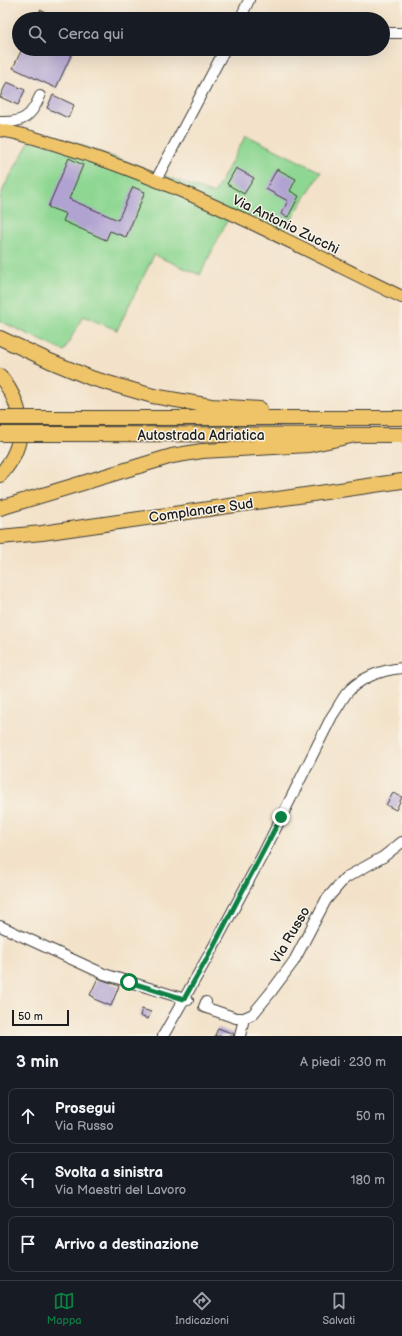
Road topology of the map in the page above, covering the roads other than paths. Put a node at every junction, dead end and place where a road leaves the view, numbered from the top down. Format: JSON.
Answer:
{"nodes":[{"id":1,"x":249,"y":0,"type":"edge"},
{"id":2,"x":243,"y":12,"type":"edge"},
{"id":3,"x":390,"y":33,"type":"edge"},
{"id":4,"x":402,"y":33,"type":"edge"},
{"id":5,"x":221,"y":56,"type":"edge"},
{"id":6,"x":40,"y":96,"type":"dead end"},
{"id":7,"x":0,"y":122,"type":"edge"},
{"id":8,"x":0,"y":130,"type":"edge"},
{"id":9,"x":156,"y":180,"type":"junction"},
{"id":10,"x":402,"y":297,"type":"edge"},
{"id":11,"x":0,"y":338,"type":"edge"},
{"id":12,"x":0,"y":376,"type":"edge"},
{"id":13,"x":0,"y":392,"type":"edge"},
{"id":14,"x":0,"y":418,"type":"edge"},
{"id":15,"x":306,"y":418,"type":"junction"},
{"id":16,"x":402,"y":418,"type":"edge"},
{"id":17,"x":0,"y":434,"type":"edge"},
{"id":18,"x":356,"y":435,"type":"junction"},
{"id":19,"x":402,"y":435,"type":"edge"},
{"id":20,"x":0,"y":461,"type":"edge"},
{"id":21,"x":0,"y":476,"type":"edge"},
{"id":22,"x":402,"y":481,"type":"edge"},
{"id":23,"x":0,"y":508,"type":"edge"},
{"id":24,"x":0,"y":537,"type":"edge"},
{"id":25,"x":402,"y":668,"type":"edge"},
{"id":26,"x":402,"y":842,"type":"edge"},
{"id":27,"x":0,"y":926,"type":"edge"},
{"id":28,"x":186,"y":1000,"type":"junction"},
{"id":29,"x":206,"y":1002,"type":"dead end"},
{"id":30,"x":244,"y":1018,"type":"junction"},
{"id":31,"x":163,"y":1036,"type":"edge"},
{"id":32,"x":168,"y":1036,"type":"edge"},
{"id":33,"x":240,"y":1036,"type":"edge"}],
"edges":[{"from":1,"to":2,"type":"street"},
{"from":3,"to":4,"type":"street"},
{"from":5,"to":9,"type":"street"},
{"from":6,"to":7,"type":"street"},
{"from":8,"to":9,"type":"main road","name":"Via Antonio Zucchi"},
{"from":9,"to":10,"type":"main road","name":"Via Antonio Zucchi"},
{"from":11,"to":15,"type":"highway"},
{"from":12,"to":21,"type":"highway"},
{"from":13,"to":20,"type":"highway"},
{"from":14,"to":15,"type":"highway","name":"Autostrada Adriatica","bridge":true},
{"from":15,"to":16,"type":"highway","name":"Autostrada Adriatica"},
{"from":17,"to":18,"type":"highway","name":"Autostrada Adriatica","bridge":true},
{"from":18,"to":19,"type":"highway","name":"Autostrada Adriatica"},
{"from":18,"to":23,"type":"highway"},
{"from":22,"to":24,"type":"highway","name":"Complanare Sud"},
{"from":25,"to":28,"type":"street"},
{"from":26,"to":30,"type":"street","name":"Via Russo"},
{"from":27,"to":28,"type":"street"},
{"from":28,"to":31,"type":"street"},
{"from":28,"to":32,"type":"street"},
{"from":29,"to":30,"type":"street"},
{"from":30,"to":33,"type":"street"}]}
